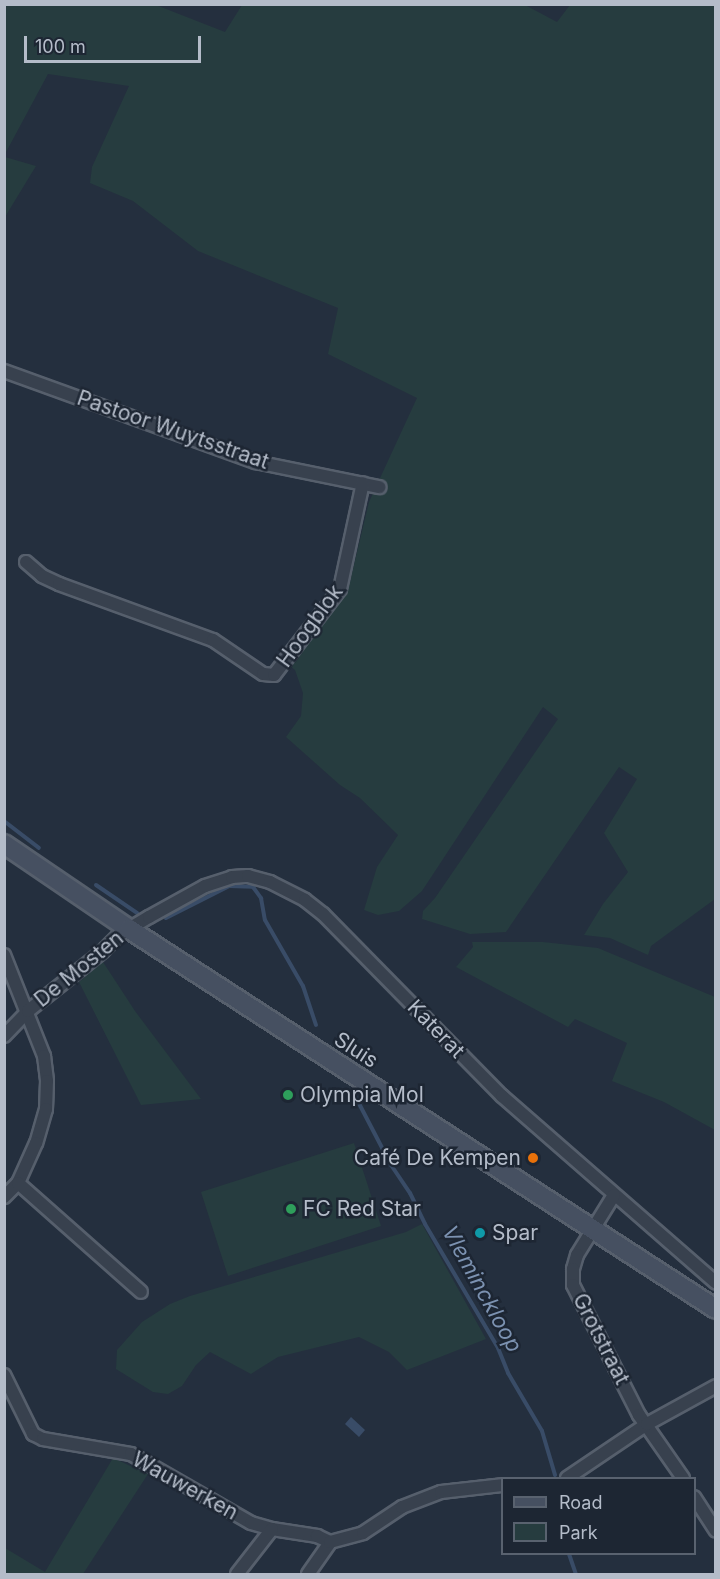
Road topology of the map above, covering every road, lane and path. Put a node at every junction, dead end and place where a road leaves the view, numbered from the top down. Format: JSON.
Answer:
{"nodes":[{"id":1,"x":4,"y":371,"type":"edge"},
{"id":2,"x":363,"y":483,"type":"junction"},
{"id":3,"x":379,"y":487,"type":"dead end"},
{"id":4,"x":26,"y":562,"type":"dead end"},
{"id":5,"x":4,"y":844,"type":"edge"},
{"id":6,"x":129,"y":929,"type":"junction"},
{"id":7,"x":4,"y":955,"type":"edge"},
{"id":8,"x":28,"y":1011,"type":"junction"},
{"id":9,"x":4,"y":1036,"type":"edge"},
{"id":10,"x":18,"y":1183,"type":"junction"},
{"id":11,"x":614,"y":1195,"type":"junction"},
{"id":12,"x":4,"y":1197,"type":"edge"},
{"id":13,"x":591,"y":1231,"type":"junction"},
{"id":14,"x":716,"y":1282,"type":"edge"},
{"id":15,"x":141,"y":1292,"type":"dead end"},
{"id":16,"x":716,"y":1309,"type":"edge"},
{"id":17,"x":4,"y":1375,"type":"edge"},
{"id":18,"x":716,"y":1386,"type":"edge"},
{"id":19,"x":647,"y":1424,"type":"junction"},
{"id":20,"x":570,"y":1477,"type":"edge"},
{"id":21,"x":682,"y":1477,"type":"edge"},
{"id":22,"x":501,"y":1485,"type":"edge"},
{"id":23,"x":696,"y":1500,"type":"edge"},
{"id":24,"x":272,"y":1529,"type":"junction"},
{"id":25,"x":716,"y":1531,"type":"edge"},
{"id":26,"x":330,"y":1542,"type":"junction"},
{"id":27,"x":237,"y":1575,"type":"edge"},
{"id":28,"x":308,"y":1575,"type":"edge"}],
"edges":[{"from":1,"to":2,"type":"street","name":"Pastoor Wuytsstraat"},
{"from":2,"to":3,"type":"street","name":"Pastoor Wuytsstraat"},
{"from":2,"to":4,"type":"street","name":"Hoogblok"},
{"from":5,"to":6,"type":"street","name":"Sluis"},
{"from":6,"to":8,"type":"street","name":"De Mosten"},
{"from":6,"to":11,"type":"street","name":"Katerat"},
{"from":6,"to":13,"type":"street","name":"Sluis"},
{"from":7,"to":8,"type":"street"},
{"from":8,"to":9,"type":"street","name":"De Mosten"},
{"from":8,"to":10,"type":"street"},
{"from":10,"to":12,"type":"street"},
{"from":10,"to":15,"type":"street"},
{"from":11,"to":13,"type":"street","name":"Grotstraat"},
{"from":11,"to":14,"type":"street","name":"Katerat"},
{"from":13,"to":16,"type":"street","name":"Sluis"},
{"from":13,"to":19,"type":"street","name":"Grotstraat"},
{"from":17,"to":24,"type":"street","name":"Wauwerken"},
{"from":18,"to":19,"type":"street"},
{"from":19,"to":20,"type":"street"},
{"from":19,"to":21,"type":"street","name":"Grotstraat"},
{"from":22,"to":26,"type":"street"},
{"from":23,"to":25,"type":"street"},
{"from":24,"to":26,"type":"street","name":"Wauwerken"},
{"from":24,"to":27,"type":"street"},
{"from":26,"to":28,"type":"street"}]}
